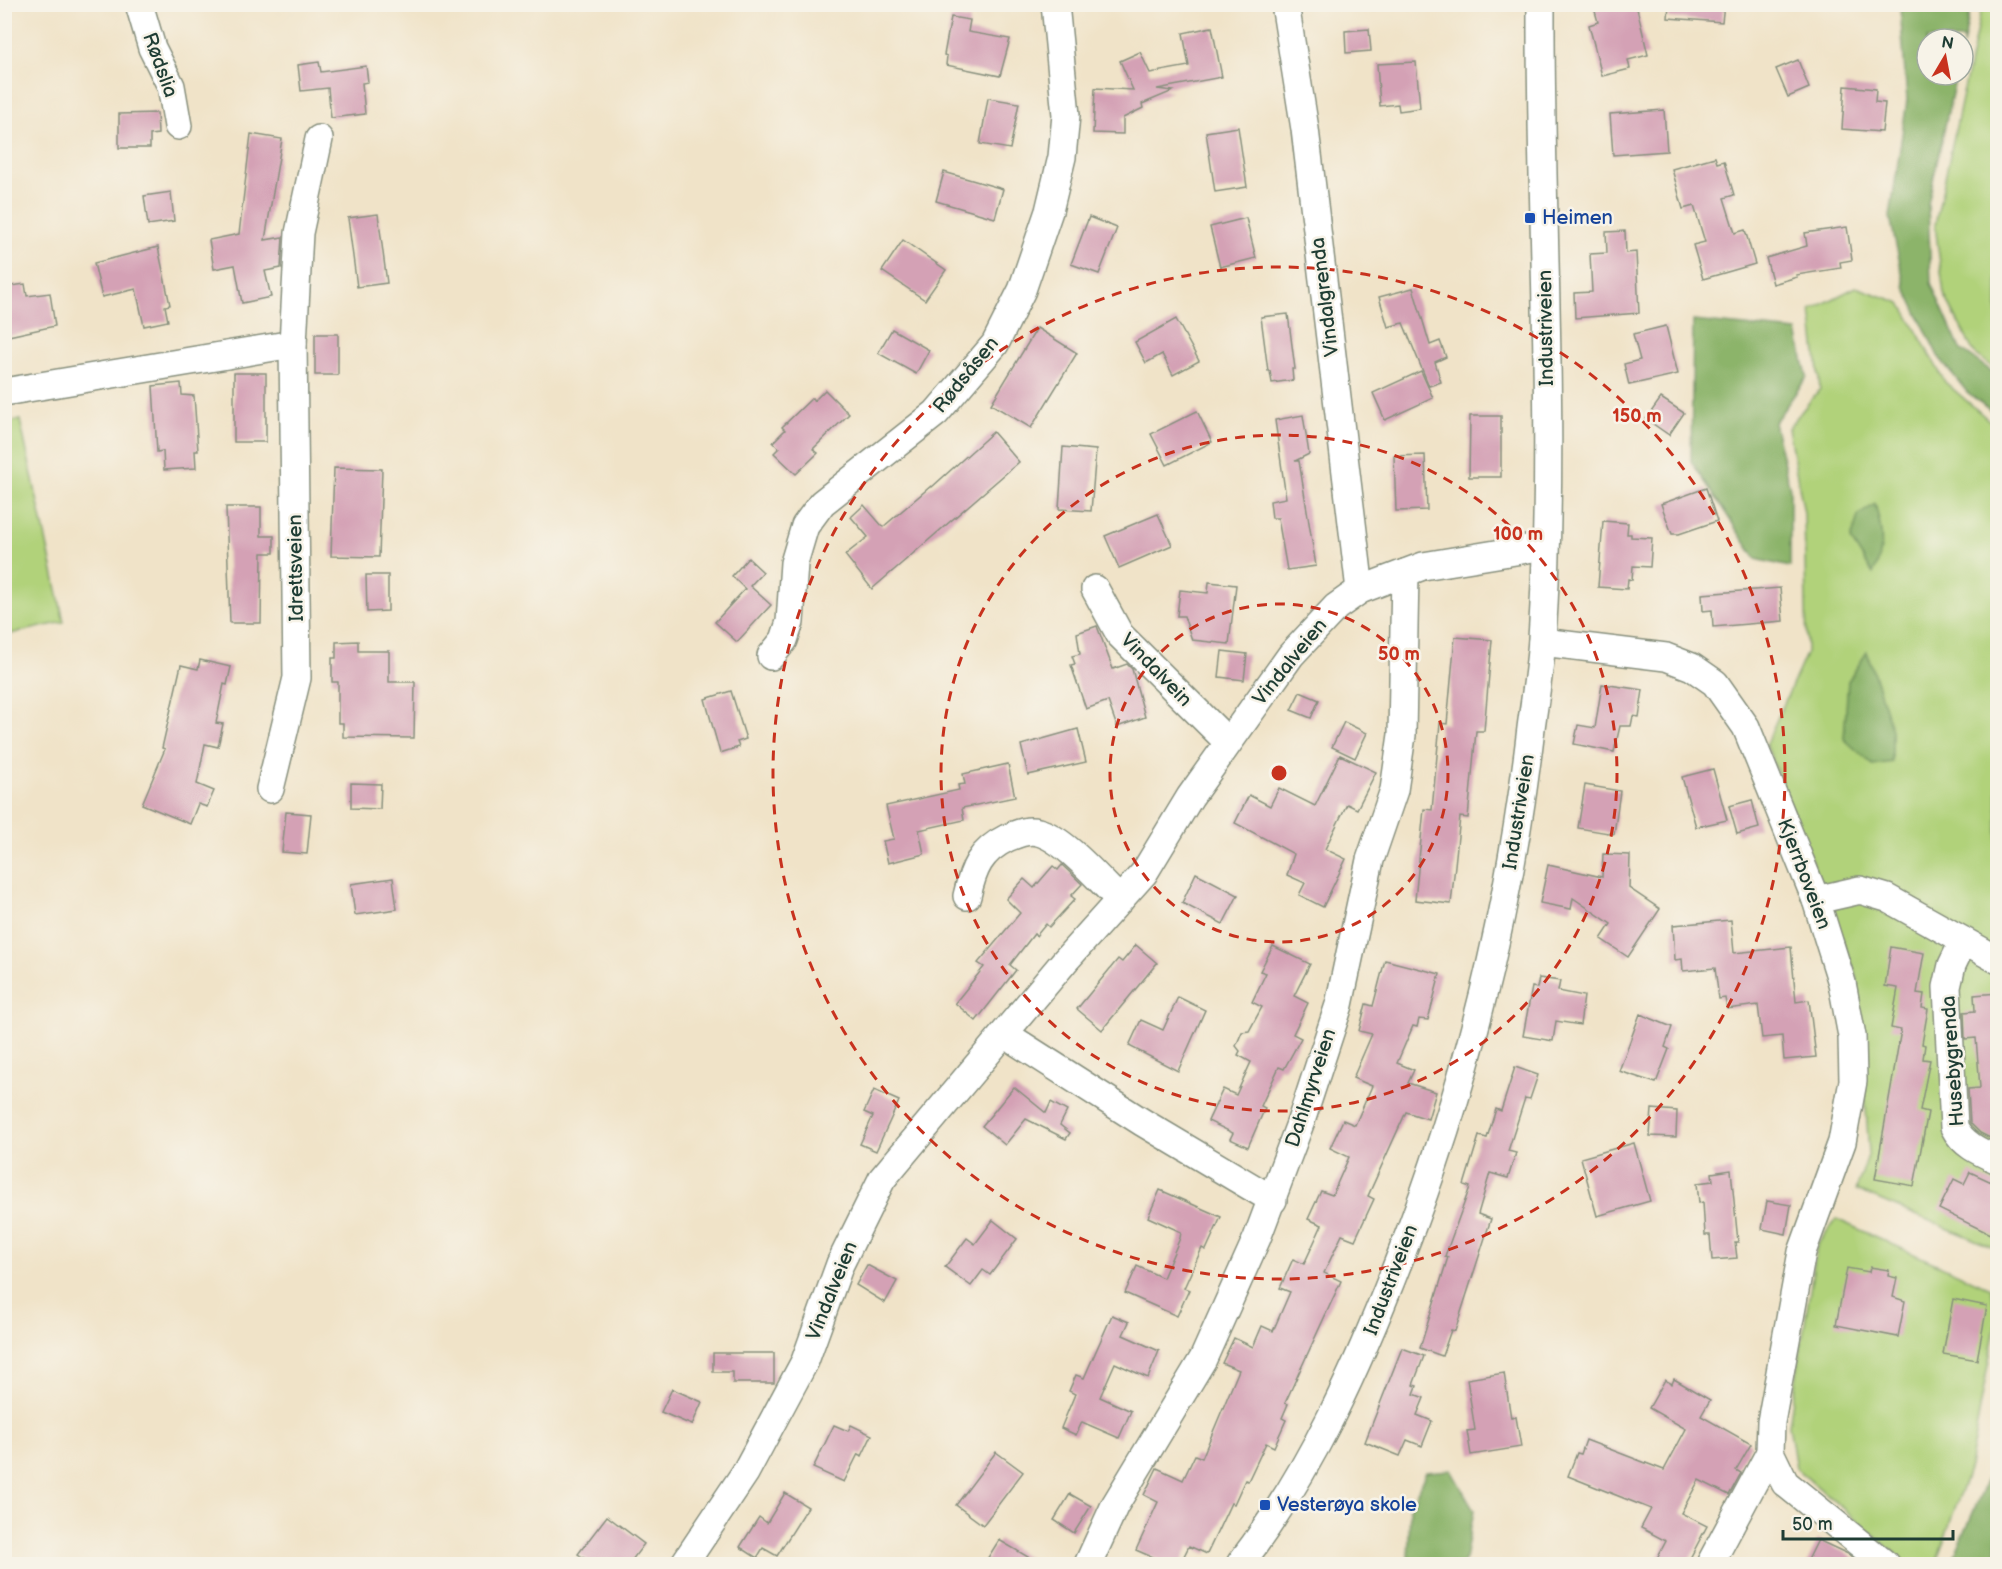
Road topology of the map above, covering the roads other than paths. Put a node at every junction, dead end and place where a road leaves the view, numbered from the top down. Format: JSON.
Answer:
{"nodes":[{"id":1,"x":139,"y":4,"type":"edge"},
{"id":2,"x":1055,"y":4,"type":"edge"},
{"id":3,"x":1285,"y":4,"type":"edge"},
{"id":4,"x":1541,"y":4,"type":"edge"},
{"id":5,"x":178,"y":126,"type":"dead end"},
{"id":6,"x":319,"y":139,"type":"dead end"},
{"id":7,"x":293,"y":344,"type":"junction"},
{"id":8,"x":4,"y":392,"type":"edge"},
{"id":9,"x":1545,"y":546,"type":"junction"},
{"id":10,"x":1405,"y":573,"type":"junction"},
{"id":11,"x":1095,"y":589,"type":"dead end"},
{"id":12,"x":1360,"y":590,"type":"junction"},
{"id":13,"x":1542,"y":642,"type":"junction"},
{"id":14,"x":771,"y":656,"type":"dead end"},
{"id":15,"x":1228,"y":742,"type":"junction"},
{"id":16,"x":270,"y":789,"type":"dead end"},
{"id":17,"x":967,"y":896,"type":"dead end"},
{"id":18,"x":1120,"y":900,"type":"junction"},
{"id":19,"x":1816,"y":900,"type":"junction"},
{"id":20,"x":1963,"y":942,"type":"junction"},
{"id":21,"x":1998,"y":960,"type":"edge"},
{"id":22,"x":1006,"y":1035,"type":"junction"},
{"id":23,"x":1998,"y":1160,"type":"edge"},
{"id":24,"x":1273,"y":1200,"type":"junction"},
{"id":25,"x":1770,"y":1452,"type":"junction"},
{"id":26,"x":1881,"y":1563,"type":"edge"},
{"id":27,"x":684,"y":1564,"type":"edge"},
{"id":28,"x":1088,"y":1564,"type":"edge"},
{"id":29,"x":1240,"y":1564,"type":"edge"},
{"id":30,"x":1710,"y":1564,"type":"edge"}],
"edges":[{"from":1,"to":5,"type":"street","name":"Rødslia"},
{"from":2,"to":14,"type":"street","name":"Rødsåsen"},
{"from":3,"to":12,"type":"street","name":"Vindalgrenda"},
{"from":4,"to":9,"type":"street","name":"Industriveien"},
{"from":6,"to":7,"type":"street","name":"Idrettsveien"},
{"from":7,"to":8,"type":"street"},
{"from":7,"to":16,"type":"street","name":"Idrettsveien"},
{"from":9,"to":10,"type":"street","name":"Vindalveien"},
{"from":9,"to":13,"type":"street","name":"Industriveien"},
{"from":10,"to":12,"type":"street","name":"Vindalveien"},
{"from":10,"to":24,"type":"street","name":"Dahlmyrveien"},
{"from":11,"to":15,"type":"street","name":"Vindalvein"},
{"from":12,"to":15,"type":"street","name":"Vindalveien"},
{"from":13,"to":19,"type":"street","name":"Kjerrboveien"},
{"from":13,"to":29,"type":"street","name":"Industriveien"},
{"from":15,"to":18,"type":"street","name":"Vindalveien"},
{"from":17,"to":18,"type":"street"},
{"from":18,"to":22,"type":"street","name":"Vindalveien"},
{"from":19,"to":20,"type":"street"},
{"from":19,"to":25,"type":"street","name":"Kjerrboveien"},
{"from":20,"to":21,"type":"street"},
{"from":20,"to":23,"type":"street","name":"Husebygrenda"},
{"from":22,"to":24,"type":"street"},
{"from":22,"to":27,"type":"street","name":"Vindalveien"},
{"from":24,"to":28,"type":"street","name":"Dahlmyrveien"},
{"from":25,"to":26,"type":"street"},
{"from":25,"to":30,"type":"street"}]}
